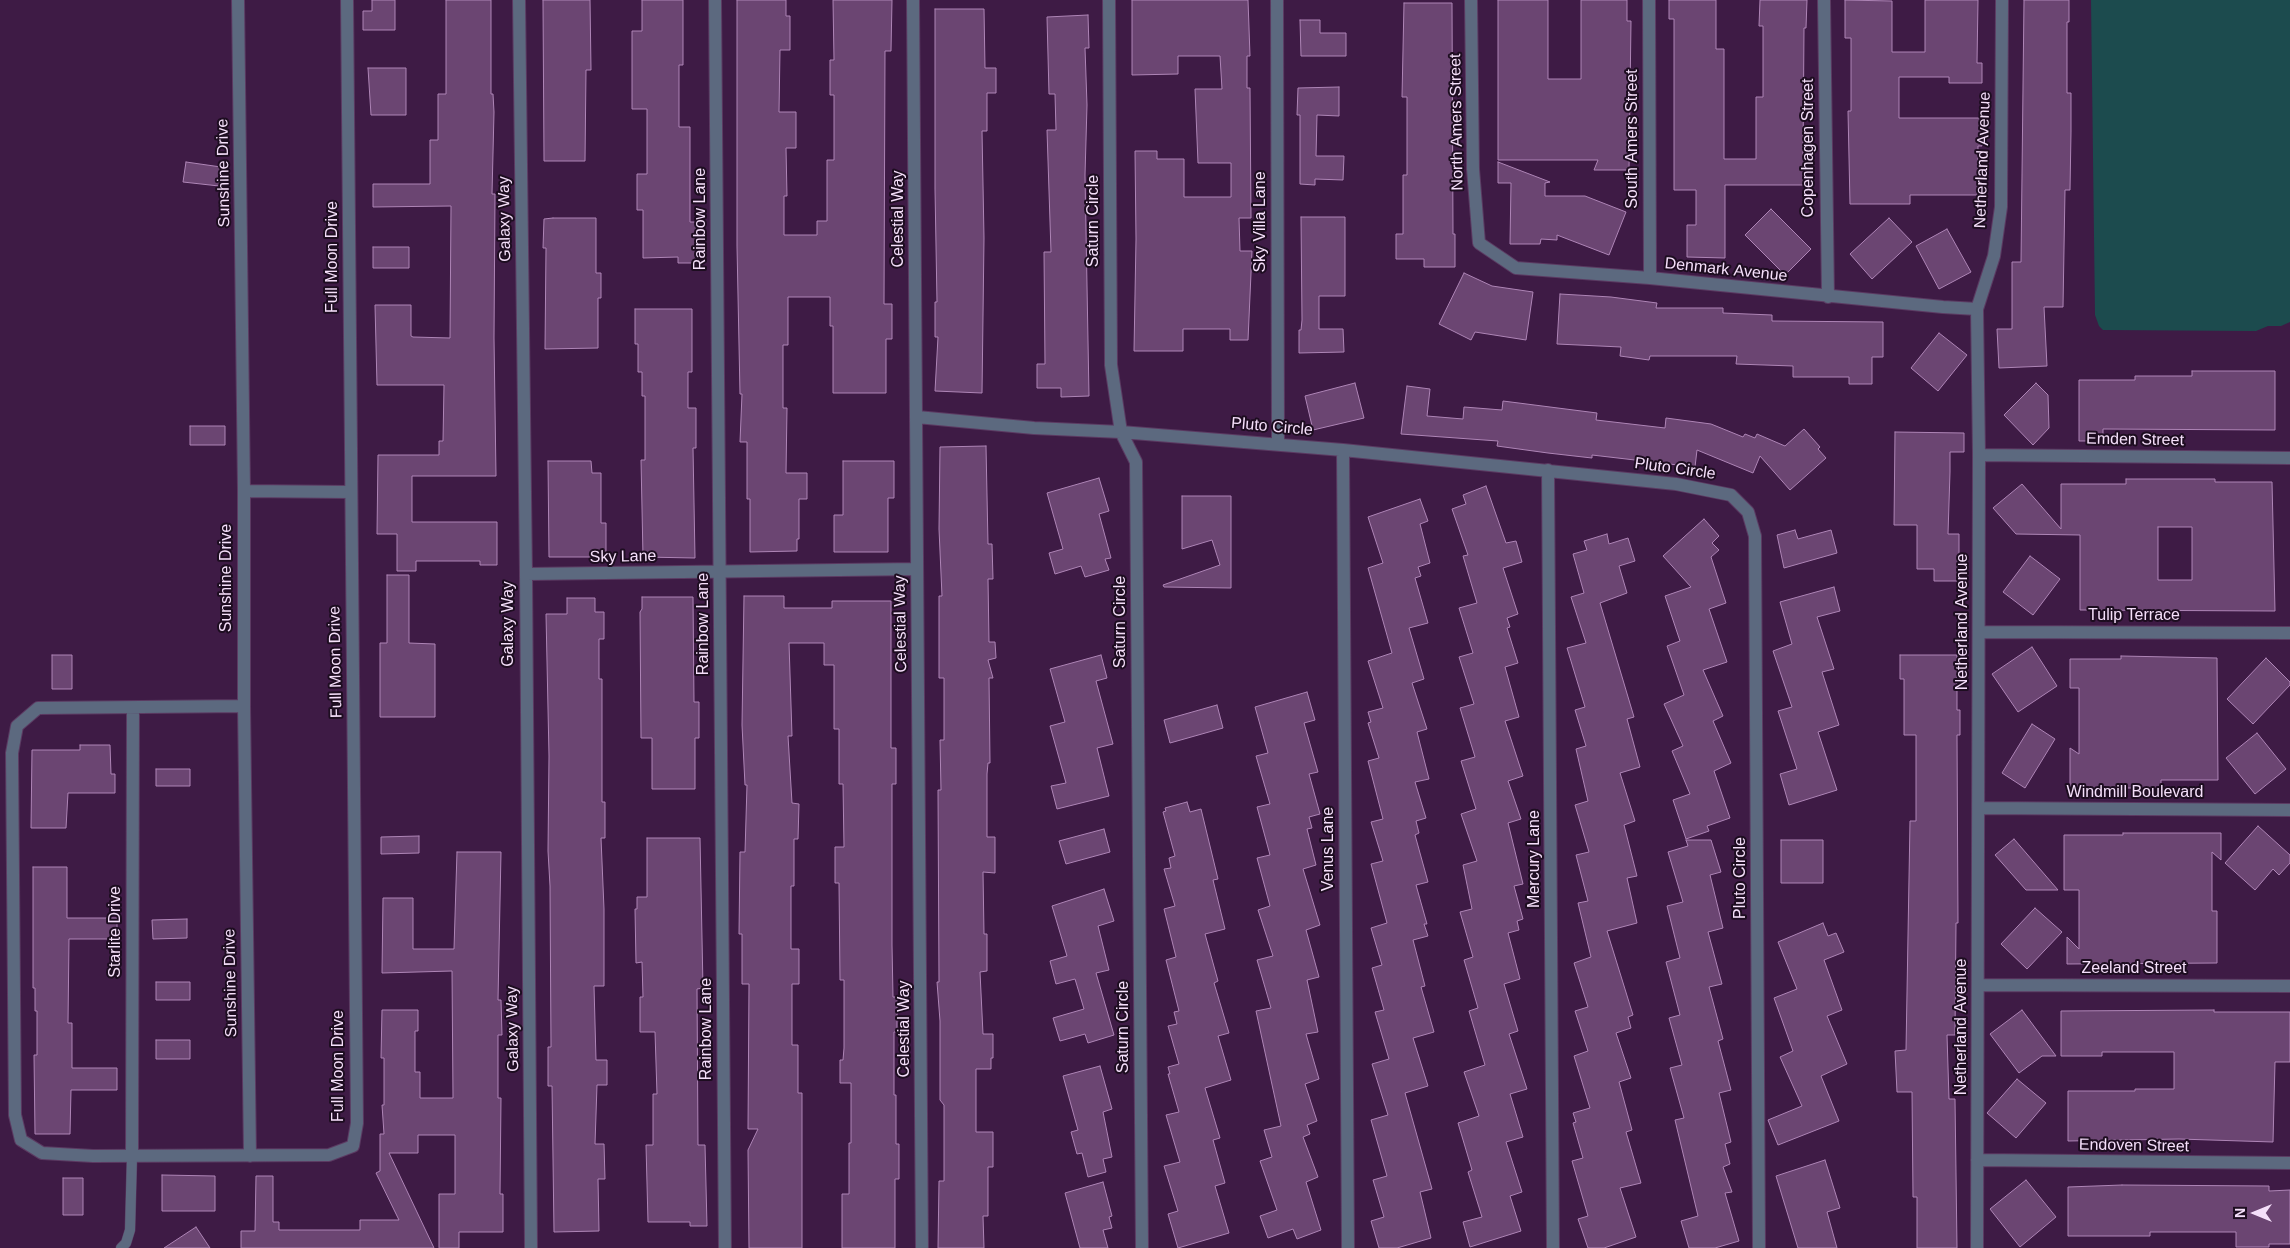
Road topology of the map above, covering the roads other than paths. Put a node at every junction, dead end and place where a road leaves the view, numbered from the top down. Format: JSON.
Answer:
{"nodes":[{"id":1,"x":238,"y":0,"type":"edge"},
{"id":2,"x":347,"y":0,"type":"edge"},
{"id":3,"x":518,"y":0,"type":"edge"},
{"id":4,"x":715,"y":0,"type":"edge"},
{"id":5,"x":913,"y":0,"type":"edge"},
{"id":6,"x":1109,"y":0,"type":"edge"},
{"id":7,"x":1277,"y":0,"type":"edge"},
{"id":8,"x":1471,"y":0,"type":"edge"},
{"id":9,"x":1649,"y":0,"type":"edge"},
{"id":10,"x":1824,"y":0,"type":"edge"},
{"id":11,"x":2002,"y":0,"type":"edge"},
{"id":12,"x":1478,"y":243,"type":"joint"},
{"id":13,"x":1650,"y":278,"type":"junction"},
{"id":14,"x":1828,"y":297,"type":"junction"},
{"id":15,"x":1977,"y":309,"type":"junction"},
{"id":16,"x":917,"y":417,"type":"junction"},
{"id":17,"x":1121,"y":432,"type":"junction"},
{"id":18,"x":1278,"y":444,"type":"junction"},
{"id":19,"x":1343,"y":450,"type":"junction"},
{"id":20,"x":1979,"y":455,"type":"junction"},
{"id":21,"x":2290,"y":458,"type":"edge"},
{"id":22,"x":1548,"y":470,"type":"junction"},
{"id":23,"x":244,"y":491,"type":"junction"},
{"id":24,"x":350,"y":492,"type":"junction"},
{"id":25,"x":917,"y":569,"type":"junction"},
{"id":26,"x":720,"y":571,"type":"junction"},
{"id":27,"x":526,"y":574,"type":"junction"},
{"id":28,"x":1979,"y":632,"type":"junction"},
{"id":29,"x":2290,"y":633,"type":"edge"},
{"id":30,"x":244,"y":706,"type":"junction"},
{"id":31,"x":134,"y":708,"type":"junction"},
{"id":32,"x":1979,"y":808,"type":"junction"},
{"id":33,"x":2290,"y":810,"type":"edge"},
{"id":34,"x":1978,"y":985,"type":"junction"},
{"id":35,"x":2290,"y":986,"type":"edge"},
{"id":36,"x":132,"y":1156,"type":"junction"},
{"id":37,"x":250,"y":1156,"type":"junction"},
{"id":38,"x":1977,"y":1160,"type":"junction"},
{"id":39,"x":2290,"y":1163,"type":"edge"},
{"id":40,"x":121,"y":1248,"type":"edge"},
{"id":41,"x":531,"y":1248,"type":"edge"},
{"id":42,"x":725,"y":1248,"type":"edge"},
{"id":43,"x":922,"y":1248,"type":"edge"},
{"id":44,"x":1142,"y":1248,"type":"edge"},
{"id":45,"x":1348,"y":1248,"type":"edge"},
{"id":46,"x":1553,"y":1248,"type":"edge"},
{"id":47,"x":1759,"y":1248,"type":"edge"},
{"id":48,"x":1977,"y":1248,"type":"edge"}],
"edges":[{"from":1,"to":23,"type":"street","name":"Sunshine Drive"},
{"from":2,"to":24,"type":"street","name":"Full Moon Drive"},
{"from":3,"to":27,"type":"street","name":"Galaxy Way"},
{"from":4,"to":26,"type":"street","name":"Rainbow Lane"},
{"from":5,"to":16,"type":"street","name":"Celestial Way"},
{"from":6,"to":17,"type":"street","name":"Saturn Circle"},
{"from":7,"to":18,"type":"street","name":"Sky Villa Lane"},
{"from":8,"to":12,"type":"street","name":"North Amers Street"},
{"from":9,"to":13,"type":"street","name":"South Amers Street"},
{"from":10,"to":14,"type":"street","name":"Copenhagen Street"},
{"from":11,"to":15,"type":"street","name":"Netherland Avenue"},
{"from":12,"to":13,"type":"street","name":"Denmark Avenue"},
{"from":13,"to":14,"type":"street","name":"Denmark Avenue"},
{"from":14,"to":15,"type":"street","name":"Denmark Avenue"},
{"from":15,"to":20,"type":"street","name":"Netherland Avenue"},
{"from":16,"to":17,"type":"street","name":"Pluto Circle"},
{"from":16,"to":25,"type":"street","name":"Celestial Way"},
{"from":17,"to":18,"type":"street","name":"Pluto Circle"},
{"from":17,"to":44,"type":"street","name":"Saturn Circle"},
{"from":18,"to":19,"type":"street","name":"Pluto Circle"},
{"from":19,"to":22,"type":"street","name":"Pluto Circle"},
{"from":19,"to":45,"type":"street","name":"Venus Lane"},
{"from":20,"to":21,"type":"street","name":"Emden Street"},
{"from":20,"to":28,"type":"street","name":"Netherland Avenue"},
{"from":22,"to":46,"type":"street","name":"Mercury Lane"},
{"from":22,"to":47,"type":"street","name":"Pluto Circle"},
{"from":23,"to":24,"type":"street"},
{"from":23,"to":30,"type":"street","name":"Sunshine Drive"},
{"from":24,"to":37,"type":"street","name":"Full Moon Drive"},
{"from":25,"to":26,"type":"street","name":"Sky Lane"},
{"from":25,"to":43,"type":"street","name":"Celestial Way"},
{"from":26,"to":27,"type":"street","name":"Sky Lane"},
{"from":26,"to":42,"type":"street","name":"Rainbow Lane"},
{"from":27,"to":41,"type":"street","name":"Galaxy Way"},
{"from":28,"to":29,"type":"street","name":"Tulip Terrace"},
{"from":28,"to":32,"type":"street","name":"Netherland Avenue"},
{"from":30,"to":31,"type":"street","name":"Full Moon Drive"},
{"from":30,"to":37,"type":"street","name":"Sunshine Drive"},
{"from":31,"to":36,"type":"street","name":"Starlite Drive"},
{"from":31,"to":36,"type":"street","name":"Full Moon Drive"},
{"from":32,"to":33,"type":"street","name":"Windmill Boulevard"},
{"from":32,"to":34,"type":"street","name":"Netherland Avenue"},
{"from":34,"to":35,"type":"street","name":"Zeeland Street"},
{"from":34,"to":38,"type":"street","name":"Netherland Avenue"},
{"from":36,"to":37,"type":"street","name":"Full Moon Drive"},
{"from":36,"to":40,"type":"lane"},
{"from":38,"to":39,"type":"street","name":"Endoven Street"},
{"from":38,"to":48,"type":"street","name":"Netherland Avenue"}]}
